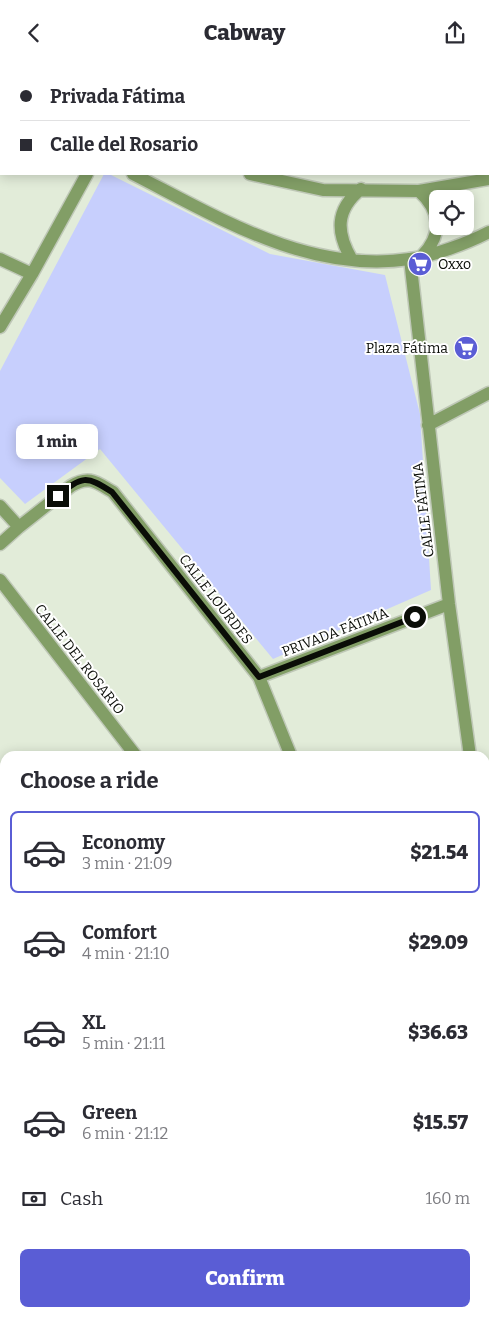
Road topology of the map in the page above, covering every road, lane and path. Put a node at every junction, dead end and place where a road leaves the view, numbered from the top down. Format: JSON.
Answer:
{"nodes":[{"id":1,"x":86,"y":175,"type":"edge"},
{"id":2,"x":135,"y":175,"type":"edge"},
{"id":3,"x":255,"y":175,"type":"edge"},
{"id":4,"x":489,"y":179,"type":"edge"},
{"id":5,"x":361,"y":189,"type":"junction"},
{"id":6,"x":419,"y":191,"type":"junction"},
{"id":7,"x":489,"y":232,"type":"edge"},
{"id":8,"x":416,"y":258,"type":"junction"},
{"id":9,"x":0,"y":259,"type":"edge"},
{"id":10,"x":352,"y":260,"type":"junction"},
{"id":11,"x":32,"y":275,"type":"junction"},
{"id":12,"x":0,"y":327,"type":"edge"},
{"id":13,"x":489,"y":393,"type":"edge"},
{"id":14,"x":428,"y":425,"type":"junction"},
{"id":15,"x":0,"y":506,"type":"edge"},
{"id":16,"x":19,"y":527,"type":"junction"},
{"id":17,"x":0,"y":544,"type":"edge"},
{"id":18,"x":0,"y":580,"type":"edge"},
{"id":19,"x":449,"y":604,"type":"junction"},
{"id":20,"x":259,"y":677,"type":"junction"},
{"id":21,"x":132,"y":751,"type":"edge"},
{"id":22,"x":289,"y":751,"type":"edge"},
{"id":23,"x":469,"y":751,"type":"edge"}],
"edges":[{"from":1,"to":11,"type":"street"},
{"from":2,"to":10,"type":"street"},
{"from":3,"to":5,"type":"street"},
{"from":4,"to":6,"type":"street"},
{"from":5,"to":6,"type":"street"},
{"from":5,"to":10,"type":"street"},
{"from":6,"to":8,"type":"street"},
{"from":7,"to":8,"type":"street"},
{"from":8,"to":10,"type":"street"},
{"from":8,"to":14,"type":"street","name":"CALLE FÁTIMA"},
{"from":9,"to":11,"type":"street"},
{"from":11,"to":12,"type":"street"},
{"from":13,"to":14,"type":"street"},
{"from":14,"to":19,"type":"street","name":"CALLE FÁTIMA"},
{"from":15,"to":16,"type":"street"},
{"from":16,"to":17,"type":"street"},
{"from":16,"to":20,"type":"street","name":"CALLE LOURDES"},
{"from":18,"to":21,"type":"street","name":"CALLE DEL ROSARIO"},
{"from":19,"to":20,"type":"street","name":"PRIVADA FÁTIMA"},
{"from":19,"to":23,"type":"street","name":"CALLE FÁTIMA"},
{"from":20,"to":22,"type":"street","name":"CALLE LOURDES"}]}
